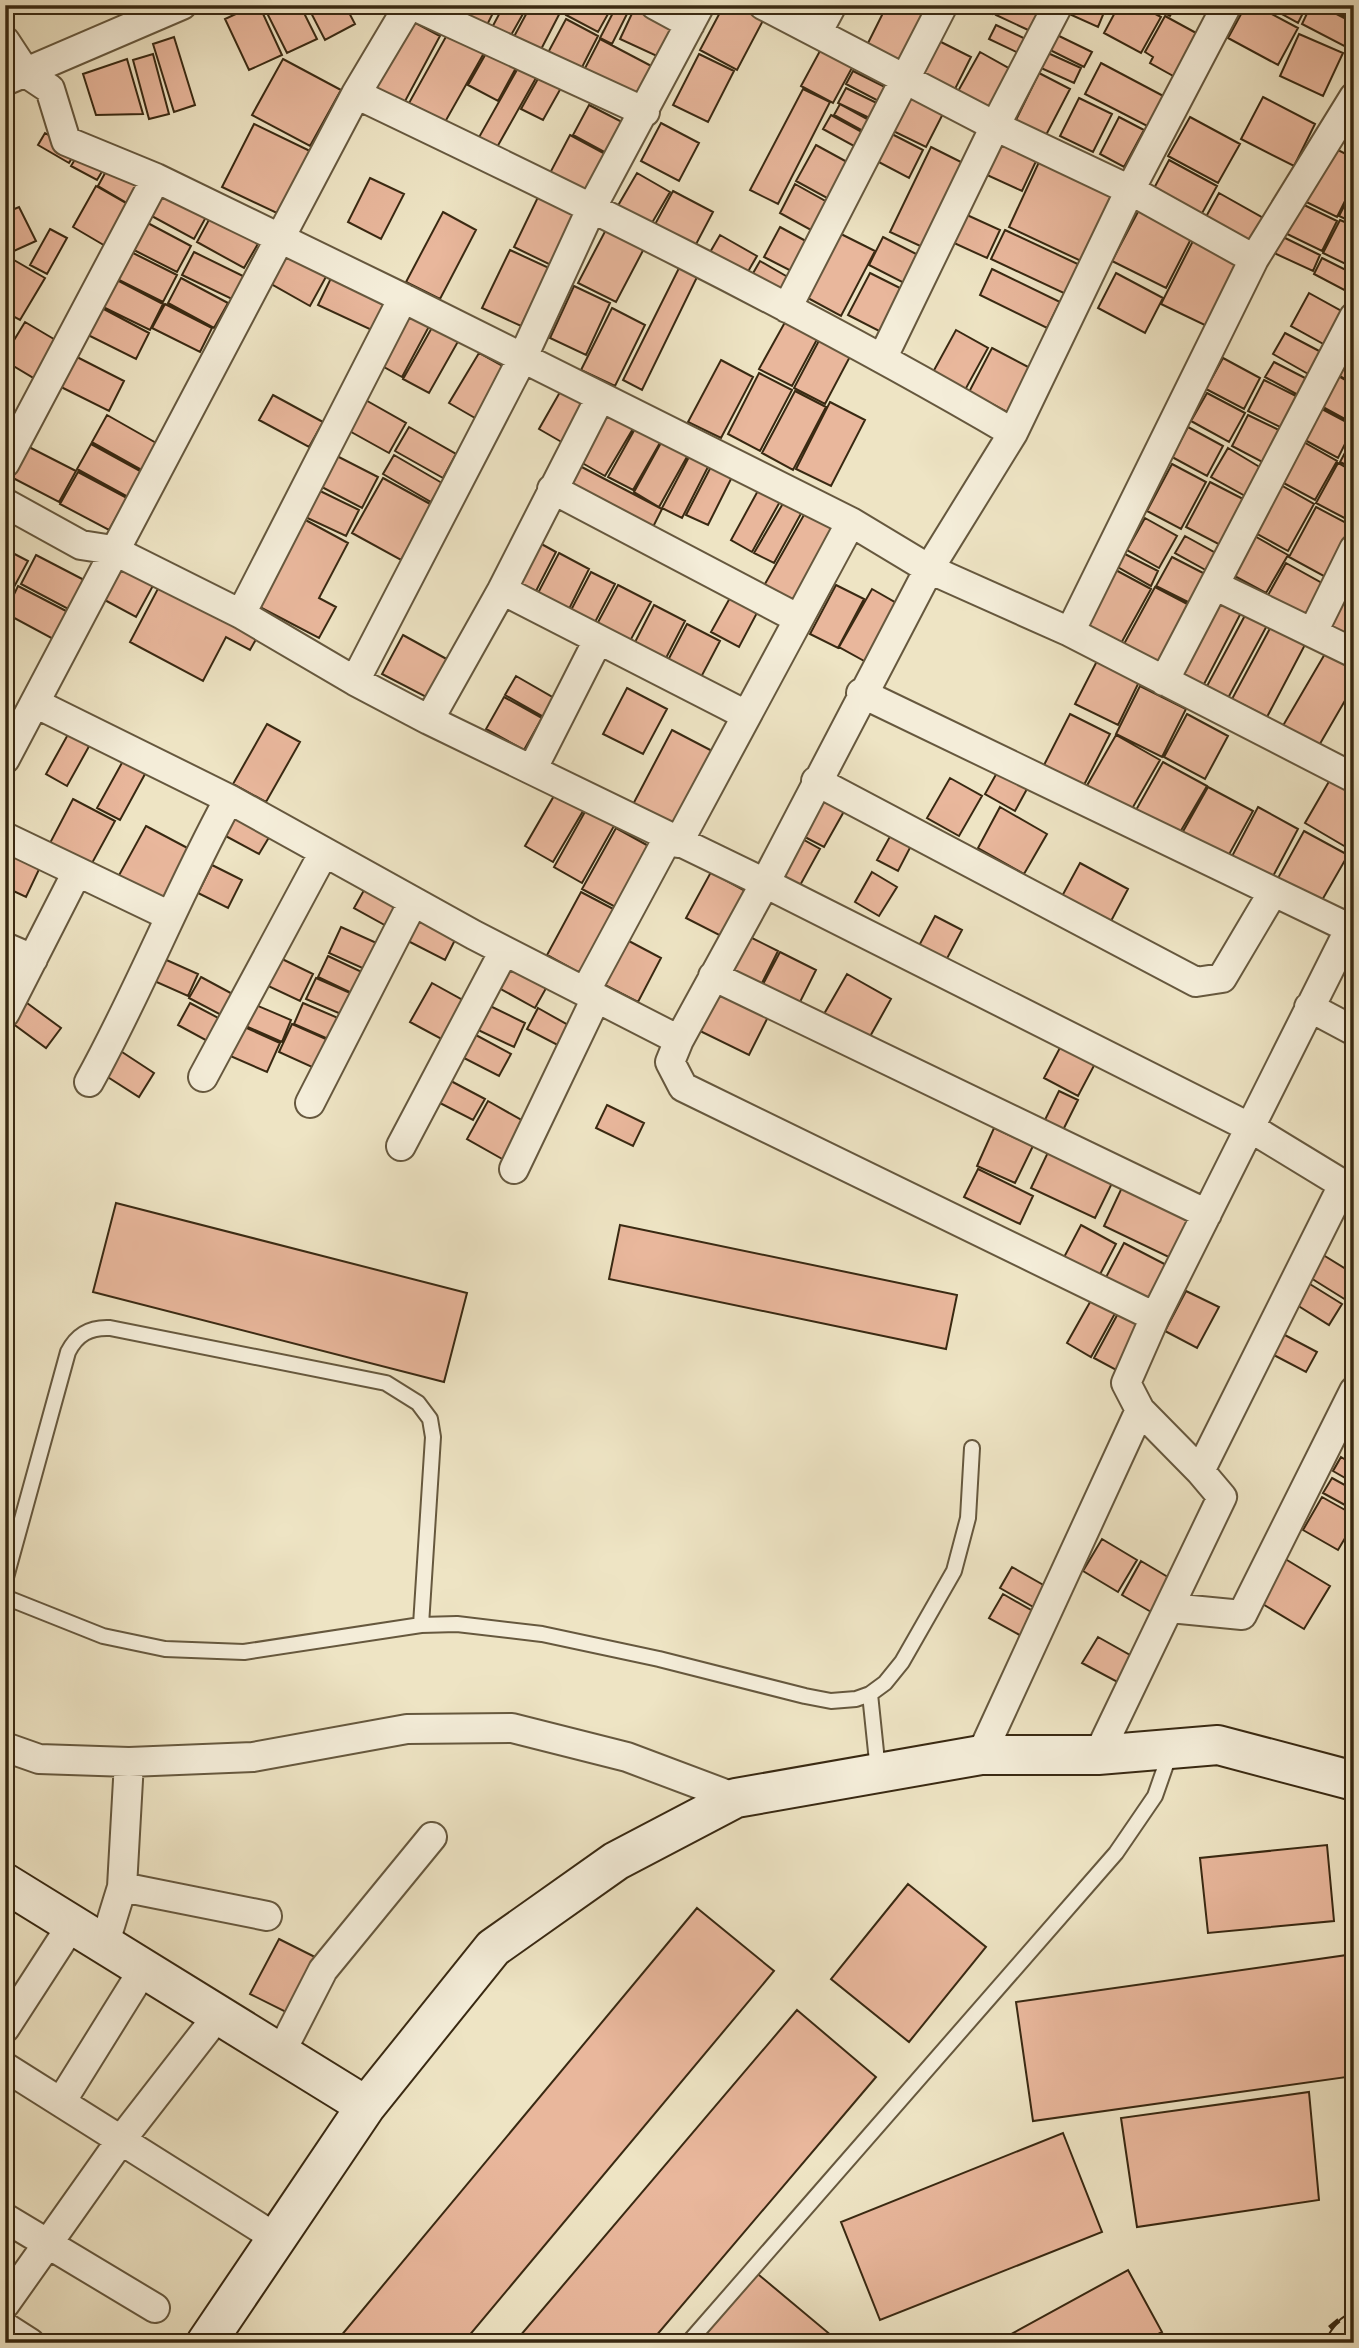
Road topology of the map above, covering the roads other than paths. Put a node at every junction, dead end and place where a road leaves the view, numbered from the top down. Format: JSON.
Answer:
{"nodes":[{"id":1,"x":182,"y":5,"type":"edge"},
{"id":2,"x":411,"y":5,"type":"edge"},
{"id":3,"x":655,"y":5,"type":"edge"},
{"id":4,"x":763,"y":5,"type":"edge"},
{"id":5,"x":832,"y":5,"type":"edge"},
{"id":6,"x":943,"y":5,"type":"edge"},
{"id":7,"x":1058,"y":5,"type":"edge"},
{"id":8,"x":1227,"y":5,"type":"edge"},
{"id":9,"x":695,"y":15,"type":"edge"},
{"id":10,"x":817,"y":33,"type":"junction"},
{"id":11,"x":5,"y":41,"type":"edge"},
{"id":12,"x":16,"y":77,"type":"edge"},
{"id":13,"x":905,"y":77,"type":"junction"},
{"id":14,"x":356,"y":94,"type":"junction"},
{"id":15,"x":1354,"y":97,"type":"edge"},
{"id":16,"x":645,"y":112,"type":"junction"},
{"id":17,"x":995,"y":127,"type":"junction"},
{"id":18,"x":156,"y":178,"type":"junction"},
{"id":19,"x":1129,"y":190,"type":"junction"},
{"id":20,"x":592,"y":207,"type":"junction"},
{"id":21,"x":280,"y":237,"type":"junction"},
{"id":22,"x":1254,"y":259,"type":"junction"},
{"id":23,"x":403,"y":298,"type":"junction"},
{"id":24,"x":787,"y":308,"type":"junction"},
{"id":25,"x":1354,"y":317,"type":"edge"},
{"id":26,"x":883,"y":357,"type":"junction"},
{"id":27,"x":522,"y":359,"type":"junction"},
{"id":28,"x":600,"y":398,"type":"junction"},
{"id":29,"x":1013,"y":433,"type":"junction"},
{"id":30,"x":5,"y":463,"type":"edge"},
{"id":31,"x":552,"y":489,"type":"junction"},
{"id":32,"x":5,"y":503,"type":"edge"},
{"id":33,"x":851,"y":522,"type":"junction"},
{"id":34,"x":1354,"y":549,"type":"edge"},
{"id":35,"x":113,"y":550,"type":"junction"},
{"id":36,"x":929,"y":569,"type":"junction"},
{"id":37,"x":1214,"y":585,"type":"junction"},
{"id":38,"x":502,"y":590,"type":"junction"},
{"id":39,"x":241,"y":614,"type":"junction"},
{"id":40,"x":797,"y":618,"type":"junction"},
{"id":41,"x":1070,"y":632,"type":"junction"},
{"id":42,"x":1312,"y":632,"type":"junction"},
{"id":43,"x":598,"y":640,"type":"junction"},
{"id":44,"x":1354,"y":653,"type":"edge"},
{"id":45,"x":355,"y":681,"type":"junction"},
{"id":46,"x":1164,"y":681,"type":"junction"},
{"id":47,"x":861,"y":693,"type":"junction"},
{"id":48,"x":35,"y":703,"type":"junction"},
{"id":49,"x":746,"y":715,"type":"junction"},
{"id":50,"x":429,"y":720,"type":"junction"},
{"id":51,"x":5,"y":759,"type":"edge"},
{"id":52,"x":533,"y":768,"type":"junction"},
{"id":53,"x":1354,"y":778,"type":"edge"},
{"id":54,"x":817,"y":781,"type":"junction"},
{"id":55,"x":229,"y":799,"type":"junction"},
{"id":56,"x":5,"y":836,"type":"edge"},
{"id":57,"x":673,"y":840,"type":"junction"},
{"id":58,"x":324,"y":852,"type":"junction"},
{"id":59,"x":77,"y":872,"type":"junction"},
{"id":60,"x":765,"y":883,"type":"junction"},
{"id":61,"x":1273,"y":892,"type":"junction"},
{"id":62,"x":413,"y":902,"type":"junction"},
{"id":63,"x":170,"y":916,"type":"junction"},
{"id":64,"x":1352,"y":924,"type":"edge"},
{"id":65,"x":5,"y":947,"type":"edge"},
{"id":66,"x":504,"y":951,"type":"junction"},
{"id":67,"x":33,"y":959,"type":"junction"},
{"id":68,"x":713,"y":976,"type":"junction"},
{"id":69,"x":591,"y":995,"type":"junction"},
{"id":70,"x":1310,"y":1007,"type":"junction"},
{"id":71,"x":5,"y":1013,"type":"edge"},
{"id":72,"x":1354,"y":1031,"type":"edge"},
{"id":73,"x":679,"y":1040,"type":"junction"},
{"id":74,"x":203,"y":1077,"type":"dead end"},
{"id":75,"x":89,"y":1082,"type":"dead end"},
{"id":76,"x":310,"y":1103,"type":"dead end"},
{"id":77,"x":1250,"y":1127,"type":"junction"},
{"id":78,"x":401,"y":1146,"type":"dead end"},
{"id":79,"x":514,"y":1169,"type":"dead end"},
{"id":80,"x":1348,"y":1188,"type":"edge"},
{"id":81,"x":1208,"y":1214,"type":"junction"},
{"id":82,"x":1155,"y":1317,"type":"junction"},
{"id":83,"x":1354,"y":1391,"type":"edge"},
{"id":84,"x":1140,"y":1410,"type":"junction"},
{"id":85,"x":972,"y":1448,"type":"dead end"},
{"id":86,"x":1200,"y":1471,"type":"junction"},
{"id":87,"x":5,"y":1581,"type":"edge"},
{"id":88,"x":5,"y":1597,"type":"edge"},
{"id":89,"x":1170,"y":1608,"type":"junction"},
{"id":90,"x":421,"y":1625,"type":"junction"},
{"id":91,"x":870,"y":1694,"type":"junction"},
{"id":92,"x":5,"y":1747,"type":"edge"},
{"id":93,"x":1171,"y":1749,"type":"junction"},
{"id":94,"x":981,"y":1755,"type":"junction"},
{"id":95,"x":1098,"y":1755,"type":"junction"},
{"id":96,"x":129,"y":1762,"type":"junction"},
{"id":97,"x":878,"y":1773,"type":"junction"},
{"id":98,"x":1354,"y":1782,"type":"edge"},
{"id":99,"x":736,"y":1798,"type":"junction"},
{"id":100,"x":432,"y":1837,"type":"dead end"},
{"id":101,"x":5,"y":1883,"type":"edge"},
{"id":102,"x":122,"y":1886,"type":"junction"},
{"id":103,"x":267,"y":1916,"type":"dead end"},
{"id":104,"x":89,"y":1933,"type":"junction"},
{"id":105,"x":145,"y":1967,"type":"junction"},
{"id":106,"x":219,"y":2014,"type":"junction"},
{"id":107,"x":5,"y":2028,"type":"edge"},
{"id":108,"x":281,"y":2052,"type":"junction"},
{"id":109,"x":5,"y":2067,"type":"edge"},
{"id":110,"x":61,"y":2102,"type":"junction"},
{"id":111,"x":366,"y":2106,"type":"junction"},
{"id":112,"x":121,"y":2140,"type":"junction"},
{"id":113,"x":5,"y":2218,"type":"edge"},
{"id":114,"x":276,"y":2238,"type":"junction"},
{"id":115,"x":47,"y":2244,"type":"junction"},
{"id":116,"x":5,"y":2304,"type":"edge"},
{"id":117,"x":155,"y":2308,"type":"dead end"},
{"id":118,"x":5,"y":2327,"type":"edge"},
{"id":119,"x":1354,"y":2334,"type":"edge"},
{"id":120,"x":30,"y":2343,"type":"edge"},
{"id":121,"x":206,"y":2343,"type":"edge"},
{"id":122,"x":688,"y":2343,"type":"edge"},
{"id":123,"x":1347,"y":2343,"type":"edge"}],
"edges":[{"from":1,"to":12,"type":"street"},
{"from":2,"to":14,"type":"street"},
{"from":2,"to":16,"type":"street"},
{"from":3,"to":9,"type":"street"},
{"from":4,"to":10,"type":"street"},
{"from":5,"to":10,"type":"street"},
{"from":6,"to":13,"type":"street"},
{"from":7,"to":17,"type":"street"},
{"from":8,"to":19,"type":"street"},
{"from":9,"to":16,"type":"street"},
{"from":10,"to":13,"type":"street"},
{"from":11,"to":12,"type":"street"},
{"from":12,"to":18,"type":"street"},
{"from":13,"to":17,"type":"street"},
{"from":13,"to":24,"type":"street"},
{"from":14,"to":20,"type":"street"},
{"from":14,"to":21,"type":"street"},
{"from":15,"to":22,"type":"street"},
{"from":16,"to":20,"type":"street"},
{"from":17,"to":19,"type":"street"},
{"from":17,"to":26,"type":"street"},
{"from":18,"to":21,"type":"street"},
{"from":18,"to":30,"type":"street"},
{"from":19,"to":22,"type":"street"},
{"from":19,"to":29,"type":"street"},
{"from":20,"to":24,"type":"street"},
{"from":20,"to":27,"type":"street"},
{"from":21,"to":23,"type":"street"},
{"from":21,"to":35,"type":"street"},
{"from":22,"to":41,"type":"street"},
{"from":23,"to":27,"type":"street"},
{"from":23,"to":39,"type":"street"},
{"from":24,"to":26,"type":"street"},
{"from":25,"to":37,"type":"street"},
{"from":26,"to":29,"type":"street"},
{"from":27,"to":28,"type":"street"},
{"from":27,"to":45,"type":"street"},
{"from":28,"to":31,"type":"street"},
{"from":28,"to":33,"type":"street"},
{"from":29,"to":36,"type":"street"},
{"from":31,"to":38,"type":"street"},
{"from":31,"to":40,"type":"street"},
{"from":32,"to":35,"type":"street"},
{"from":33,"to":36,"type":"street"},
{"from":33,"to":40,"type":"street"},
{"from":34,"to":42,"type":"street"},
{"from":35,"to":39,"type":"street"},
{"from":35,"to":48,"type":"street"},
{"from":36,"to":41,"type":"street"},
{"from":36,"to":47,"type":"street"},
{"from":37,"to":42,"type":"street"},
{"from":37,"to":46,"type":"street"},
{"from":38,"to":43,"type":"street"},
{"from":38,"to":50,"type":"street"},
{"from":39,"to":45,"type":"street"},
{"from":40,"to":49,"type":"street"},
{"from":41,"to":46,"type":"street"},
{"from":42,"to":44,"type":"street"},
{"from":43,"to":49,"type":"street"},
{"from":43,"to":52,"type":"street"},
{"from":45,"to":50,"type":"street"},
{"from":46,"to":53,"type":"street"},
{"from":47,"to":54,"type":"street"},
{"from":47,"to":61,"type":"street"},
{"from":48,"to":51,"type":"street"},
{"from":48,"to":55,"type":"street"},
{"from":49,"to":57,"type":"street"},
{"from":50,"to":52,"type":"street"},
{"from":52,"to":57,"type":"street"},
{"from":54,"to":60,"type":"street"},
{"from":54,"to":61,"type":"street"},
{"from":55,"to":58,"type":"street"},
{"from":55,"to":63,"type":"street"},
{"from":56,"to":59,"type":"street"},
{"from":57,"to":60,"type":"street"},
{"from":57,"to":69,"type":"street"},
{"from":58,"to":62,"type":"street"},
{"from":58,"to":74,"type":"street"},
{"from":59,"to":63,"type":"street"},
{"from":59,"to":67,"type":"street"},
{"from":60,"to":68,"type":"street"},
{"from":60,"to":77,"type":"street"},
{"from":61,"to":64,"type":"street"},
{"from":62,"to":66,"type":"street"},
{"from":62,"to":76,"type":"street"},
{"from":63,"to":75,"type":"street"},
{"from":64,"to":70,"type":"street"},
{"from":65,"to":67,"type":"street"},
{"from":66,"to":69,"type":"street"},
{"from":66,"to":78,"type":"street"},
{"from":67,"to":71,"type":"street"},
{"from":68,"to":73,"type":"street"},
{"from":68,"to":81,"type":"street"},
{"from":69,"to":73,"type":"street"},
{"from":69,"to":79,"type":"street"},
{"from":70,"to":72,"type":"street"},
{"from":70,"to":77,"type":"street"},
{"from":73,"to":82,"type":"street"},
{"from":77,"to":80,"type":"street"},
{"from":77,"to":81,"type":"street"},
{"from":80,"to":86,"type":"street"},
{"from":81,"to":82,"type":"street"},
{"from":82,"to":84,"type":"street"},
{"from":83,"to":89,"type":"street"},
{"from":84,"to":86,"type":"street"},
{"from":84,"to":94,"type":"street"},
{"from":85,"to":91,"type":"lane"},
{"from":86,"to":89,"type":"street"},
{"from":87,"to":90,"type":"lane"},
{"from":88,"to":90,"type":"lane"},
{"from":89,"to":95,"type":"street"},
{"from":90,"to":91,"type":"lane"},
{"from":91,"to":97,"type":"lane"},
{"from":92,"to":96,"type":"street"},
{"from":93,"to":95,"type":"street"},
{"from":93,"to":98,"type":"street"},
{"from":93,"to":122,"type":"lane"},
{"from":94,"to":95,"type":"street"},
{"from":94,"to":97,"type":"street"},
{"from":96,"to":99,"type":"street"},
{"from":96,"to":102,"type":"street"},
{"from":97,"to":99,"type":"street"},
{"from":99,"to":111,"type":"street"},
{"from":100,"to":108,"type":"street"},
{"from":101,"to":104,"type":"street"},
{"from":102,"to":103,"type":"street"},
{"from":102,"to":104,"type":"street"},
{"from":104,"to":105,"type":"street"},
{"from":104,"to":107,"type":"street"},
{"from":105,"to":106,"type":"street"},
{"from":105,"to":110,"type":"street"},
{"from":106,"to":108,"type":"street"},
{"from":106,"to":112,"type":"street"},
{"from":108,"to":111,"type":"street"},
{"from":109,"to":110,"type":"street"},
{"from":110,"to":112,"type":"street"},
{"from":111,"to":114,"type":"street"},
{"from":112,"to":114,"type":"street"},
{"from":112,"to":115,"type":"street"},
{"from":113,"to":115,"type":"street"},
{"from":114,"to":121,"type":"street"},
{"from":115,"to":116,"type":"street"},
{"from":115,"to":117,"type":"street"},
{"from":118,"to":120,"type":"street"},
{"from":119,"to":123,"type":"main road"}]}
